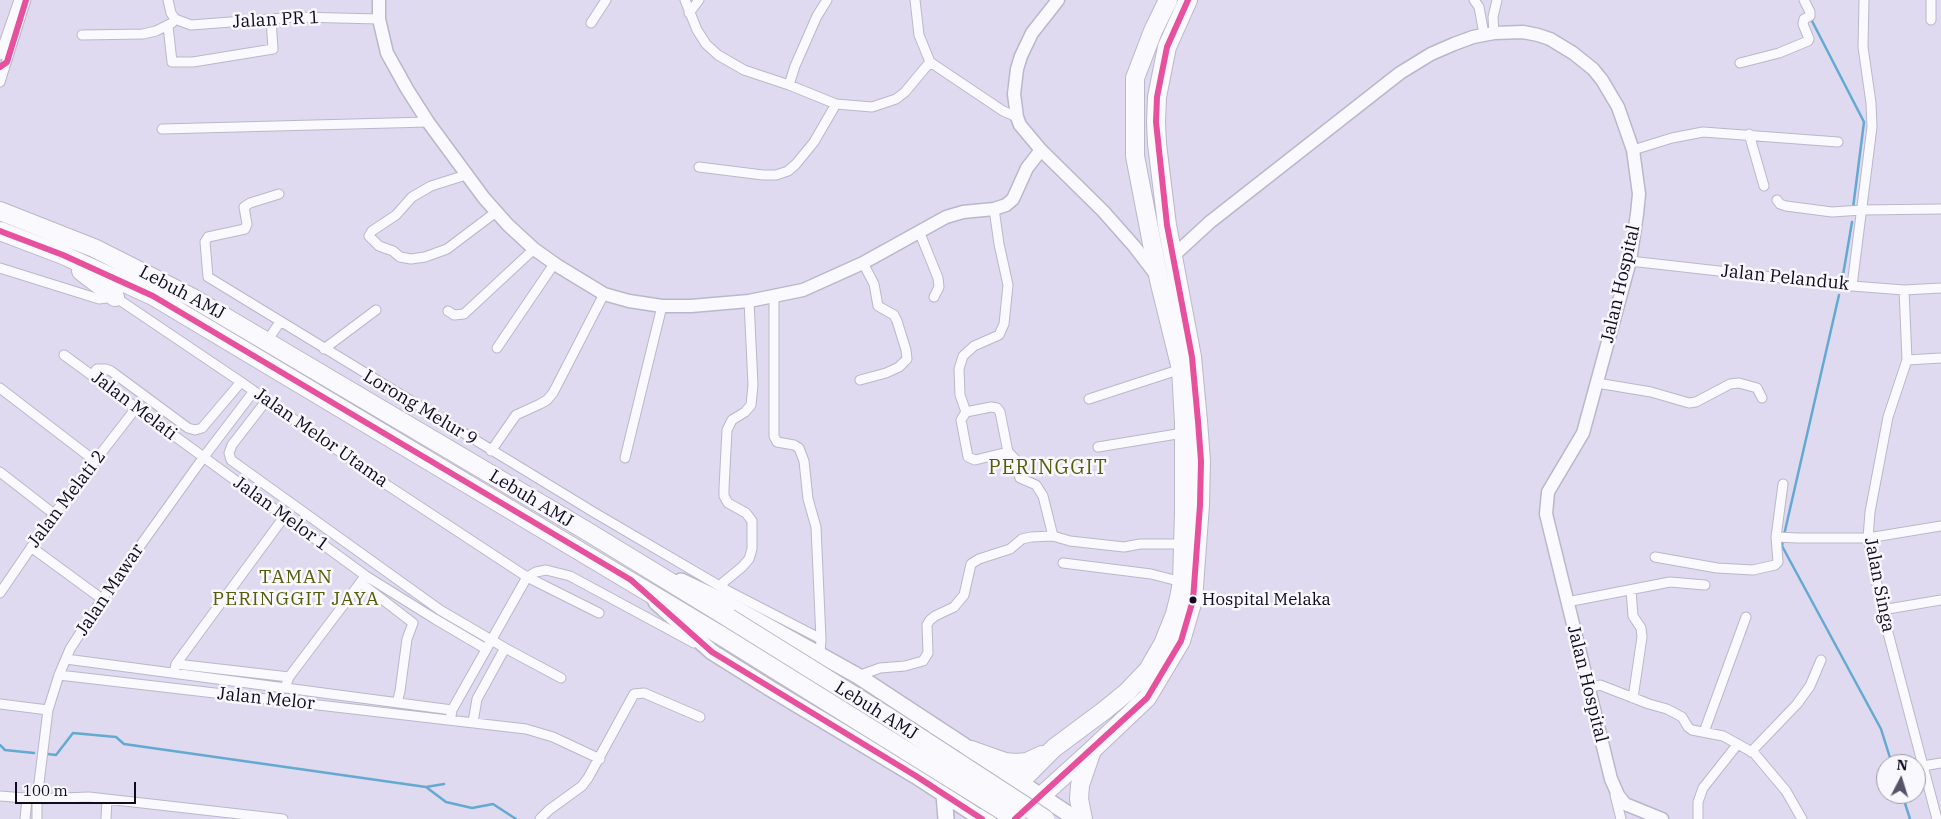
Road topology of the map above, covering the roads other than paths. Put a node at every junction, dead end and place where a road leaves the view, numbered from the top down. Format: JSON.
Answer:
{"nodes":[{"id":1,"x":18,"y":0,"type":"edge"},
{"id":2,"x":26,"y":0,"type":"edge"},
{"id":3,"x":168,"y":0,"type":"edge"},
{"id":4,"x":374,"y":0,"type":"edge"},
{"id":5,"x":379,"y":0,"type":"edge"},
{"id":6,"x":606,"y":0,"type":"edge"},
{"id":7,"x":685,"y":0,"type":"edge"},
{"id":8,"x":698,"y":0,"type":"edge"},
{"id":9,"x":827,"y":0,"type":"edge"},
{"id":10,"x":916,"y":0,"type":"edge"},
{"id":11,"x":1058,"y":0,"type":"edge"},
{"id":12,"x":1159,"y":0,"type":"edge"},
{"id":13,"x":1168,"y":0,"type":"edge"},
{"id":14,"x":1188,"y":0,"type":"edge"},
{"id":15,"x":1474,"y":0,"type":"edge"},
{"id":16,"x":1497,"y":0,"type":"edge"},
{"id":17,"x":1804,"y":0,"type":"edge"},
{"id":18,"x":1864,"y":0,"type":"edge"},
{"id":19,"x":1932,"y":0,"type":"edge"},
{"id":20,"x":689,"y":13,"type":"junction"},
{"id":21,"x":175,"y":19,"type":"junction"},
{"id":22,"x":271,"y":19,"type":"junction"},
{"id":23,"x":379,"y":19,"type":"junction"},
{"id":24,"x":1931,"y":20,"type":"dead end"},
{"id":25,"x":591,"y":23,"type":"dead end"},
{"id":26,"x":168,"y":26,"type":"junction"},
{"id":27,"x":1489,"y":34,"type":"junction"},
{"id":28,"x":82,"y":35,"type":"dead end"},
{"id":29,"x":0,"y":55,"type":"edge"},
{"id":30,"x":930,"y":62,"type":"junction"},
{"id":31,"x":1740,"y":63,"type":"dead end"},
{"id":32,"x":1135,"y":78,"type":"junction"},
{"id":33,"x":0,"y":82,"type":"edge"},
{"id":34,"x":789,"y":85,"type":"junction"},
{"id":35,"x":836,"y":104,"type":"junction"},
{"id":36,"x":1017,"y":116,"type":"junction"},
{"id":37,"x":428,"y":122,"type":"junction"},
{"id":38,"x":162,"y":130,"type":"dead end"},
{"id":39,"x":1749,"y":134,"type":"junction"},
{"id":40,"x":1838,"y":142,"type":"dead end"},
{"id":41,"x":1041,"y":150,"type":"junction"},
{"id":42,"x":1633,"y":150,"type":"junction"},
{"id":43,"x":699,"y":166,"type":"dead end"},
{"id":44,"x":466,"y":174,"type":"junction"},
{"id":45,"x":1764,"y":186,"type":"dead end"},
{"id":46,"x":280,"y":194,"type":"dead end"},
{"id":47,"x":1777,"y":200,"type":"dead end"},
{"id":48,"x":994,"y":209,"type":"junction"},
{"id":49,"x":1941,"y":209,"type":"edge"},
{"id":50,"x":0,"y":210,"type":"edge"},
{"id":51,"x":1862,"y":210,"type":"junction"},
{"id":52,"x":496,"y":212,"type":"junction"},
{"id":53,"x":0,"y":231,"type":"edge"},
{"id":54,"x":919,"y":231,"type":"junction"},
{"id":55,"x":1169,"y":236,"type":"junction"},
{"id":56,"x":1192,"y":238,"type":"junction"},
{"id":57,"x":534,"y":249,"type":"junction"},
{"id":58,"x":63,"y":255,"type":"junction"},
{"id":59,"x":1173,"y":256,"type":"junction"},
{"id":60,"x":1630,"y":261,"type":"junction"},
{"id":61,"x":863,"y":263,"type":"junction"},
{"id":62,"x":554,"y":264,"type":"junction"},
{"id":63,"x":0,"y":268,"type":"edge"},
{"id":64,"x":1159,"y":280,"type":"junction"},
{"id":65,"x":1852,"y":286,"type":"junction"},
{"id":66,"x":1941,"y":288,"type":"edge"},
{"id":67,"x":1904,"y":290,"type":"junction"},
{"id":68,"x":604,"y":294,"type":"junction"},
{"id":69,"x":115,"y":296,"type":"junction"},
{"id":70,"x":774,"y":297,"type":"junction"},
{"id":71,"x":934,"y":297,"type":"dead end"},
{"id":72,"x":749,"y":301,"type":"junction"},
{"id":73,"x":662,"y":306,"type":"junction"},
{"id":74,"x":376,"y":310,"type":"dead end"},
{"id":75,"x":448,"y":311,"type":"dead end"},
{"id":76,"x":280,"y":322,"type":"junction"},
{"id":77,"x":267,"y":341,"type":"junction"},
{"id":78,"x":496,"y":348,"type":"dead end"},
{"id":79,"x":324,"y":349,"type":"junction"},
{"id":80,"x":64,"y":355,"type":"dead end"},
{"id":81,"x":1941,"y":358,"type":"edge"},
{"id":82,"x":1907,"y":360,"type":"junction"},
{"id":83,"x":1181,"y":369,"type":"junction"},
{"id":84,"x":92,"y":375,"type":"junction"},
{"id":85,"x":860,"y":380,"type":"dead end"},
{"id":86,"x":241,"y":382,"type":"junction"},
{"id":87,"x":1597,"y":383,"type":"junction"},
{"id":88,"x":0,"y":388,"type":"edge"},
{"id":89,"x":254,"y":391,"type":"junction"},
{"id":90,"x":1762,"y":398,"type":"dead end"},
{"id":91,"x":1089,"y":399,"type":"dead end"},
{"id":92,"x":266,"y":400,"type":"junction"},
{"id":93,"x":222,"y":407,"type":"junction"},
{"id":94,"x":136,"y":408,"type":"junction"},
{"id":95,"x":166,"y":411,"type":"junction"},
{"id":96,"x":966,"y":412,"type":"junction"},
{"id":97,"x":234,"y":417,"type":"junction"},
{"id":98,"x":157,"y":423,"type":"junction"},
{"id":99,"x":247,"y":425,"type":"junction"},
{"id":100,"x":1183,"y":433,"type":"junction"},
{"id":101,"x":1098,"y":447,"type":"dead end"},
{"id":102,"x":491,"y":451,"type":"junction"},
{"id":103,"x":1008,"y":452,"type":"junction"},
{"id":104,"x":203,"y":458,"type":"junction"},
{"id":105,"x":625,"y":458,"type":"dead end"},
{"id":106,"x":95,"y":461,"type":"junction"},
{"id":107,"x":1,"y":475,"type":"edge"},
{"id":108,"x":262,"y":483,"type":"junction"},
{"id":109,"x":1783,"y":484,"type":"dead end"},
{"id":110,"x":254,"y":495,"type":"junction"},
{"id":111,"x":595,"y":513,"type":"junction"},
{"id":112,"x":54,"y":514,"type":"junction"},
{"id":113,"x":284,"y":517,"type":"junction"},
{"id":114,"x":1941,"y":526,"type":"edge"},
{"id":115,"x":585,"y":530,"type":"junction"},
{"id":116,"x":1053,"y":536,"type":"junction"},
{"id":117,"x":1778,"y":537,"type":"junction"},
{"id":118,"x":1868,"y":538,"type":"junction"},
{"id":119,"x":346,"y":543,"type":"junction"},
{"id":120,"x":1184,"y":544,"type":"junction"},
{"id":121,"x":31,"y":547,"type":"junction"},
{"id":122,"x":338,"y":554,"type":"junction"},
{"id":123,"x":1655,"y":557,"type":"dead end"},
{"id":124,"x":1063,"y":563,"type":"dead end"},
{"id":125,"x":650,"y":570,"type":"junction"},
{"id":126,"x":527,"y":577,"type":"junction"},
{"id":127,"x":363,"y":579,"type":"junction"},
{"id":128,"x":631,"y":580,"type":"junction"},
{"id":129,"x":1182,"y":582,"type":"junction"},
{"id":130,"x":1705,"y":585,"type":"dead end"},
{"id":131,"x":1631,"y":590,"type":"junction"},
{"id":132,"x":723,"y":592,"type":"junction"},
{"id":133,"x":0,"y":593,"type":"edge"},
{"id":134,"x":102,"y":600,"type":"junction"},
{"id":135,"x":1941,"y":600,"type":"edge"},
{"id":136,"x":1567,"y":602,"type":"junction"},
{"id":137,"x":1882,"y":610,"type":"junction"},
{"id":138,"x":600,"y":613,"type":"dead end"},
{"id":139,"x":1746,"y":616,"type":"dead end"},
{"id":140,"x":820,"y":639,"type":"junction"},
{"id":141,"x":492,"y":640,"type":"junction"},
{"id":142,"x":505,"y":648,"type":"junction"},
{"id":143,"x":486,"y":649,"type":"junction"},
{"id":144,"x":712,"y":652,"type":"junction"},
{"id":145,"x":820,"y":654,"type":"junction"},
{"id":146,"x":66,"y":658,"type":"junction"},
{"id":147,"x":1821,"y":660,"type":"dead end"},
{"id":148,"x":175,"y":668,"type":"junction"},
{"id":149,"x":59,"y":675,"type":"junction"},
{"id":150,"x":858,"y":676,"type":"junction"},
{"id":151,"x":203,"y":677,"type":"junction"},
{"id":152,"x":289,"y":677,"type":"junction"},
{"id":153,"x":561,"y":678,"type":"dead end"},
{"id":154,"x":285,"y":688,"type":"junction"},
{"id":155,"x":1587,"y":688,"type":"junction"},
{"id":156,"x":201,"y":691,"type":"junction"},
{"id":157,"x":333,"y":694,"type":"junction"},
{"id":158,"x":1633,"y":698,"type":"junction"},
{"id":159,"x":397,"y":703,"type":"junction"},
{"id":160,"x":0,"y":704,"type":"edge"},
{"id":161,"x":332,"y":706,"type":"junction"},
{"id":162,"x":48,"y":710,"type":"junction"},
{"id":163,"x":451,"y":715,"type":"junction"},
{"id":164,"x":700,"y":717,"type":"dead end"},
{"id":165,"x":925,"y":720,"type":"junction"},
{"id":166,"x":473,"y":722,"type":"junction"},
{"id":167,"x":1704,"y":732,"type":"junction"},
{"id":168,"x":1737,"y":745,"type":"junction"},
{"id":169,"x":1054,"y":748,"type":"junction"},
{"id":170,"x":972,"y":750,"type":"junction"},
{"id":171,"x":1092,"y":750,"type":"junction"},
{"id":172,"x":1751,"y":752,"type":"junction"},
{"id":173,"x":1920,"y":754,"type":"edge"},
{"id":174,"x":600,"y":759,"type":"junction"},
{"id":175,"x":1941,"y":763,"type":"edge"},
{"id":176,"x":1926,"y":766,"type":"edge"},
{"id":177,"x":916,"y":776,"type":"junction"},
{"id":178,"x":1926,"y":778,"type":"edge"},
{"id":179,"x":1611,"y":779,"type":"junction"},
{"id":180,"x":1019,"y":781,"type":"junction"},
{"id":181,"x":944,"y":794,"type":"junction"},
{"id":182,"x":0,"y":796,"type":"edge"},
{"id":183,"x":1041,"y":796,"type":"junction"},
{"id":184,"x":27,"y":799,"type":"junction"},
{"id":185,"x":37,"y":799,"type":"junction"},
{"id":186,"x":107,"y":799,"type":"junction"},
{"id":187,"x":25,"y":819,"type":"edge"},
{"id":188,"x":36,"y":819,"type":"edge"},
{"id":189,"x":106,"y":819,"type":"edge"},
{"id":190,"x":283,"y":819,"type":"edge"},
{"id":191,"x":540,"y":819,"type":"edge"},
{"id":192,"x":946,"y":819,"type":"edge"},
{"id":193,"x":982,"y":819,"type":"edge"},
{"id":194,"x":1016,"y":819,"type":"edge"},
{"id":195,"x":1045,"y":819,"type":"edge"},
{"id":196,"x":1076,"y":819,"type":"edge"},
{"id":197,"x":1083,"y":819,"type":"edge"},
{"id":198,"x":1621,"y":819,"type":"edge"},
{"id":199,"x":1658,"y":819,"type":"edge"},
{"id":200,"x":1698,"y":819,"type":"edge"},
{"id":201,"x":1802,"y":819,"type":"edge"},
{"id":202,"x":1936,"y":819,"type":"edge"}],
"edges":[{"from":1,"to":29,"type":"street"},
{"from":2,"to":33,"type":"street"},
{"from":3,"to":21,"type":"street"},
{"from":4,"to":5,"type":"street"},
{"from":5,"to":23,"type":"street"},
{"from":6,"to":25,"type":"street"},
{"from":7,"to":20,"type":"street"},
{"from":8,"to":20,"type":"street"},
{"from":9,"to":34,"type":"street"},
{"from":10,"to":30,"type":"street"},
{"from":11,"to":36,"type":"street"},
{"from":12,"to":32,"type":"street"},
{"from":13,"to":32,"type":"highway"},
{"from":14,"to":55,"type":"highway"},
{"from":15,"to":27,"type":"street"},
{"from":16,"to":27,"type":"street"},
{"from":17,"to":31,"type":"street"},
{"from":18,"to":51,"type":"street"},
{"from":19,"to":24,"type":"street"},
{"from":20,"to":34,"type":"street"},
{"from":21,"to":22,"type":"street","name":"Jalan PR 1"},
{"from":21,"to":26,"type":"street"},
{"from":22,"to":23,"type":"street","name":"Jalan PR 1"},
{"from":22,"to":26,"type":"street"},
{"from":23,"to":37,"type":"street"},
{"from":26,"to":28,"type":"street"},
{"from":27,"to":42,"type":"street","name":"Jalan Hospital"},
{"from":27,"to":56,"type":"street","name":"Jalan Hospital"},
{"from":30,"to":35,"type":"street"},
{"from":30,"to":36,"type":"street"},
{"from":32,"to":64,"type":"highway"},
{"from":34,"to":35,"type":"street"},
{"from":35,"to":43,"type":"street"},
{"from":36,"to":41,"type":"street"},
{"from":37,"to":38,"type":"street"},
{"from":37,"to":44,"type":"street"},
{"from":39,"to":40,"type":"street"},
{"from":39,"to":42,"type":"street"},
{"from":39,"to":45,"type":"street"},
{"from":41,"to":48,"type":"street"},
{"from":41,"to":64,"type":"street"},
{"from":42,"to":60,"type":"street","name":"Jalan Hospital"},
{"from":44,"to":52,"type":"street"},
{"from":44,"to":52,"type":"street"},
{"from":46,"to":76,"type":"street","name":"Lorong Melur 9"},
{"from":47,"to":51,"type":"street"},
{"from":48,"to":54,"type":"street"},
{"from":48,"to":96,"type":"street"},
{"from":49,"to":51,"type":"street"},
{"from":50,"to":77,"type":"highway","name":"Lebuh AMJ"},
{"from":51,"to":65,"type":"street"},
{"from":52,"to":57,"type":"street"},
{"from":53,"to":58,"type":"highway","name":"Lebuh AMJ"},
{"from":54,"to":61,"type":"street"},
{"from":54,"to":71,"type":"street"},
{"from":55,"to":56,"type":"street"},
{"from":55,"to":59,"type":"highway"},
{"from":56,"to":59,"type":"street","name":"Jalan Hospital"},
{"from":57,"to":62,"type":"street"},
{"from":57,"to":75,"type":"street"},
{"from":58,"to":69,"type":"highway"},
{"from":58,"to":128,"type":"highway","name":"Lebuh AMJ"},
{"from":59,"to":171,"type":"highway"},
{"from":60,"to":65,"type":"street","name":"Jalan Pelanduk"},
{"from":60,"to":87,"type":"street","name":"Jalan Hospital"},
{"from":61,"to":70,"type":"street"},
{"from":61,"to":85,"type":"street"},
{"from":62,"to":68,"type":"street"},
{"from":62,"to":78,"type":"street"},
{"from":63,"to":69,"type":"street"},
{"from":64,"to":83,"type":"highway"},
{"from":65,"to":67,"type":"street","name":"Jalan Pelanduk"},
{"from":66,"to":67,"type":"street","name":"Jalan Pelanduk"},
{"from":67,"to":82,"type":"street","name":"Jalan Singa"},
{"from":68,"to":73,"type":"street"},
{"from":68,"to":102,"type":"street"},
{"from":69,"to":86,"type":"street","name":"Jalan Melor Utama"},
{"from":70,"to":72,"type":"street"},
{"from":70,"to":140,"type":"street"},
{"from":72,"to":73,"type":"street"},
{"from":72,"to":132,"type":"street"},
{"from":73,"to":105,"type":"street"},
{"from":74,"to":79,"type":"street"},
{"from":76,"to":77,"type":"street"},
{"from":76,"to":79,"type":"street","name":"Lorong Melur 9"},
{"from":77,"to":115,"type":"highway","name":"Lebuh AMJ"},
{"from":79,"to":102,"type":"street","name":"Lorong Melur 9"},
{"from":80,"to":84,"type":"street","name":"Jalan Melati"},
{"from":81,"to":82,"type":"street"},
{"from":82,"to":118,"type":"street","name":"Jalan Singa"},
{"from":83,"to":91,"type":"street"},
{"from":83,"to":100,"type":"highway"},
{"from":84,"to":94,"type":"street","name":"Jalan Melati"},
{"from":84,"to":95,"type":"street"},
{"from":86,"to":89,"type":"street","name":"Jalan Melor Utama"},
{"from":86,"to":93,"type":"street"},
{"from":87,"to":90,"type":"street"},
{"from":87,"to":136,"type":"street","name":"Jalan Hospital"},
{"from":88,"to":106,"type":"street"},
{"from":89,"to":92,"type":"street","name":"Jalan Melor Utama"},
{"from":89,"to":97,"type":"street","name":"Jalan Mawar"},
{"from":92,"to":99,"type":"street"},
{"from":92,"to":126,"type":"street","name":"Jalan Melor Utama"},
{"from":93,"to":95,"type":"street"},
{"from":93,"to":97,"type":"street"},
{"from":94,"to":98,"type":"street","name":"Jalan Melati"},
{"from":94,"to":106,"type":"street","name":"Jalan Melati 2"},
{"from":95,"to":98,"type":"street"},
{"from":96,"to":103,"type":"street"},
{"from":96,"to":103,"type":"street"},
{"from":97,"to":99,"type":"street"},
{"from":97,"to":104,"type":"street","name":"Jalan Mawar"},
{"from":98,"to":104,"type":"street","name":"Jalan Melati"},
{"from":99,"to":108,"type":"street"},
{"from":100,"to":101,"type":"street"},
{"from":100,"to":120,"type":"highway"},
{"from":102,"to":111,"type":"street","name":"Lorong Melur 9"},
{"from":103,"to":116,"type":"street"},
{"from":104,"to":110,"type":"street","name":"Jalan Melor 1"},
{"from":104,"to":134,"type":"street","name":"Jalan Mawar"},
{"from":106,"to":112,"type":"street","name":"Jalan Melati 2"},
{"from":107,"to":112,"type":"street"},
{"from":108,"to":110,"type":"street"},
{"from":108,"to":119,"type":"street"},
{"from":109,"to":117,"type":"street"},
{"from":110,"to":113,"type":"street","name":"Jalan Melor 1"},
{"from":111,"to":115,"type":"street"},
{"from":111,"to":132,"type":"street","name":"Lorong Melur 9"},
{"from":112,"to":121,"type":"street","name":"Jalan Melati 2"},
{"from":113,"to":122,"type":"street","name":"Jalan Melor 1"},
{"from":113,"to":148,"type":"street"},
{"from":114,"to":118,"type":"street"},
{"from":115,"to":125,"type":"highway","name":"Lebuh AMJ"},
{"from":116,"to":120,"type":"street"},
{"from":116,"to":150,"type":"street"},
{"from":117,"to":118,"type":"street"},
{"from":117,"to":123,"type":"street"},
{"from":118,"to":137,"type":"street","name":"Jalan Singa"},
{"from":119,"to":122,"type":"street"},
{"from":119,"to":141,"type":"street"},
{"from":120,"to":129,"type":"highway"},
{"from":121,"to":133,"type":"street","name":"Jalan Melati 2"},
{"from":121,"to":134,"type":"street"},
{"from":122,"to":127,"type":"street","name":"Jalan Melor 1"},
{"from":124,"to":129,"type":"street"},
{"from":125,"to":132,"type":"main road"},
{"from":125,"to":195,"type":"highway","name":"Lebuh AMJ","bridge":true},
{"from":126,"to":138,"type":"street"},
{"from":126,"to":141,"type":"street"},
{"from":126,"to":144,"type":"street"},
{"from":127,"to":143,"type":"street","name":"Jalan Melor 1"},
{"from":127,"to":152,"type":"street"},
{"from":127,"to":159,"type":"street"},
{"from":128,"to":144,"type":"main road"},
{"from":128,"to":194,"type":"highway","name":"Lebuh AMJ","bridge":true},
{"from":129,"to":169,"type":"highway"},
{"from":130,"to":131,"type":"street"},
{"from":131,"to":136,"type":"street"},
{"from":131,"to":158,"type":"street"},
{"from":132,"to":140,"type":"street","name":"Lorong Melur 9"},
{"from":132,"to":145,"type":"main road"},
{"from":134,"to":146,"type":"street","name":"Jalan Mawar"},
{"from":135,"to":137,"type":"street"},
{"from":136,"to":155,"type":"street","name":"Jalan Hospital"},
{"from":137,"to":173,"type":"street","name":"Jalan Singa"},
{"from":139,"to":167,"type":"street"},
{"from":140,"to":145,"type":"street"},
{"from":141,"to":142,"type":"street"},
{"from":141,"to":143,"type":"street"},
{"from":142,"to":153,"type":"street"},
{"from":142,"to":166,"type":"street"},
{"from":143,"to":163,"type":"street"},
{"from":144,"to":177,"type":"main road"},
{"from":145,"to":150,"type":"main road"},
{"from":146,"to":148,"type":"street","name":"Jalan Melor"},
{"from":146,"to":149,"type":"street","name":"Jalan Mawar"},
{"from":147,"to":172,"type":"street"},
{"from":148,"to":151,"type":"street","name":"Jalan Melor"},
{"from":148,"to":152,"type":"street"},
{"from":149,"to":156,"type":"street","name":"Jalan Melor"},
{"from":149,"to":162,"type":"street","name":"Jalan Mawar"},
{"from":150,"to":165,"type":"main road"},
{"from":151,"to":154,"type":"street","name":"Jalan Melor"},
{"from":151,"to":156,"type":"street"},
{"from":152,"to":154,"type":"street"},
{"from":154,"to":157,"type":"street","name":"Jalan Melor"},
{"from":155,"to":158,"type":"street"},
{"from":155,"to":179,"type":"street","name":"Jalan Hospital"},
{"from":156,"to":161,"type":"street","name":"Jalan Melor"},
{"from":157,"to":159,"type":"street","name":"Jalan Melor"},
{"from":157,"to":161,"type":"street"},
{"from":158,"to":167,"type":"street"},
{"from":159,"to":163,"type":"street","name":"Jalan Melor"},
{"from":160,"to":162,"type":"street"},
{"from":161,"to":163,"type":"street","name":"Jalan Melor"},
{"from":162,"to":185,"type":"street","name":"Jalan Mawar"},
{"from":163,"to":166,"type":"street","name":"Jalan Melor"},
{"from":164,"to":174,"type":"street"},
{"from":165,"to":170,"type":"main road"},
{"from":165,"to":177,"type":"main road"},
{"from":166,"to":174,"type":"street","name":"Jalan Melor"},
{"from":167,"to":168,"type":"street"},
{"from":168,"to":172,"type":"street"},
{"from":168,"to":200,"type":"street"},
{"from":169,"to":170,"type":"highway"},
{"from":169,"to":180,"type":"highway"},
{"from":170,"to":180,"type":"main road"},
{"from":171,"to":183,"type":"highway"},
{"from":171,"to":197,"type":"highway"},
{"from":172,"to":201,"type":"street"},
{"from":174,"to":191,"type":"street"},
{"from":175,"to":176,"type":"street"},
{"from":177,"to":181,"type":"main road"},
{"from":178,"to":202,"type":"street","name":"Jalan Singa"},
{"from":179,"to":198,"type":"street"},
{"from":179,"to":199,"type":"street","name":"Jalan Hospital"},
{"from":180,"to":183,"type":"main road"},
{"from":180,"to":193,"type":"highway"},
{"from":181,"to":192,"type":"main road"},
{"from":181,"to":193,"type":"main road"},
{"from":182,"to":184,"type":"street"},
{"from":183,"to":194,"type":"highway"},
{"from":183,"to":196,"type":"main road"},
{"from":184,"to":185,"type":"street"},
{"from":184,"to":187,"type":"street"},
{"from":185,"to":186,"type":"street"},
{"from":185,"to":188,"type":"street","name":"Jalan Mawar"},
{"from":186,"to":189,"type":"street"},
{"from":186,"to":190,"type":"street"}]}
